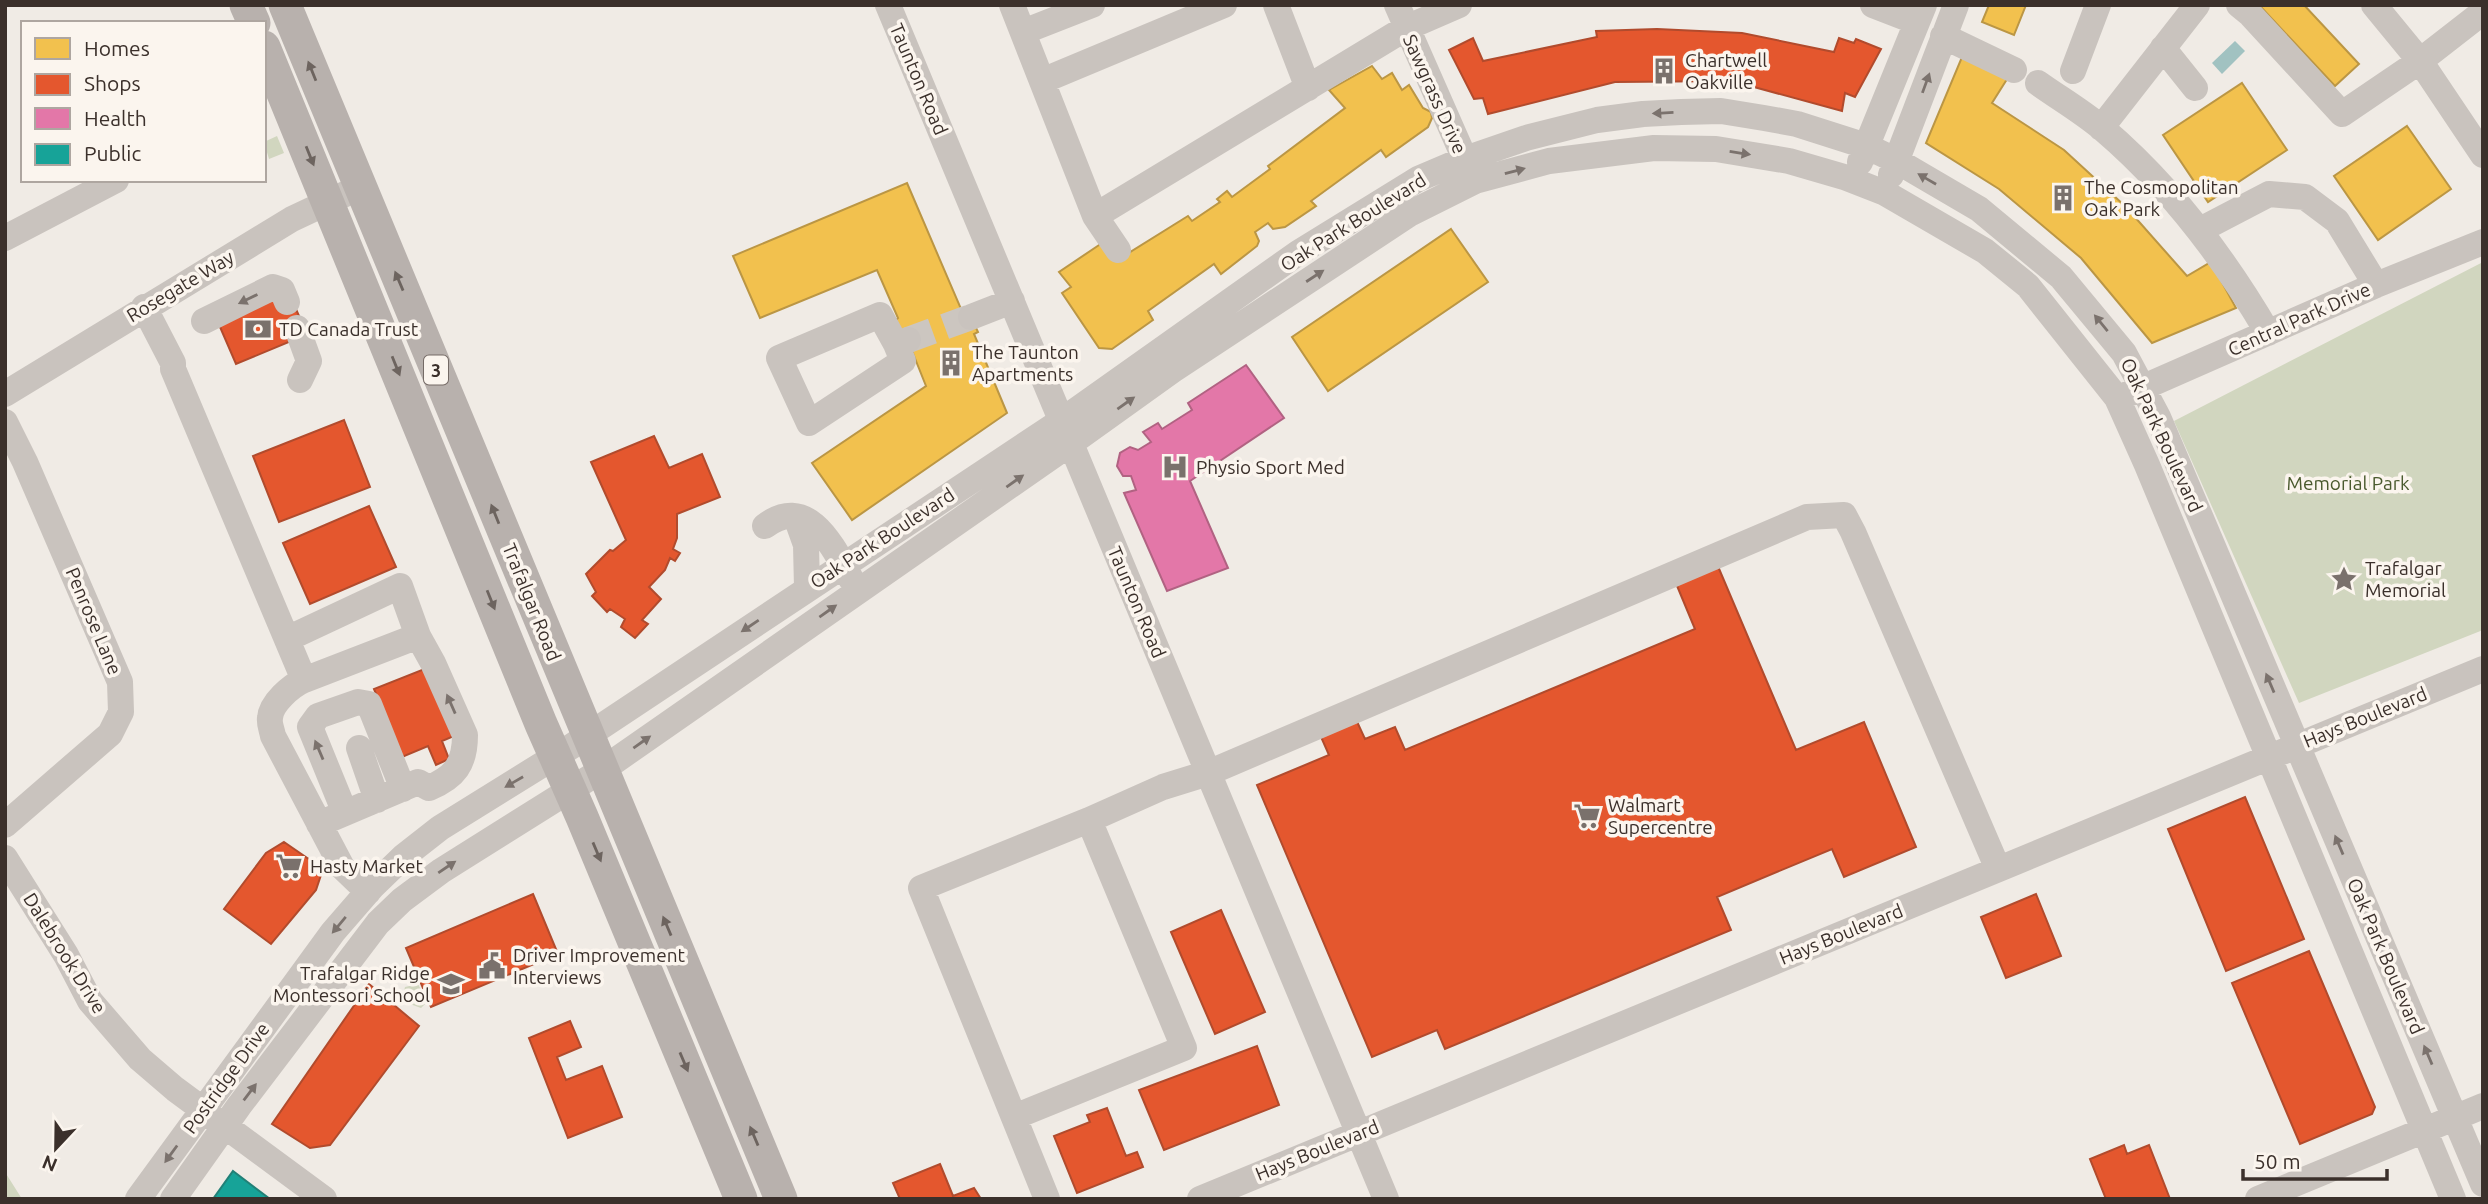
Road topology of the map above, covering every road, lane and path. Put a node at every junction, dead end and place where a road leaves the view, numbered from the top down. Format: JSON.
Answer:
{"nodes":[{"id":1,"x":285,"y":5,"type":"edge"},
{"id":2,"x":888,"y":5,"type":"edge"},
{"id":3,"x":1012,"y":5,"type":"edge"},
{"id":4,"x":1092,"y":5,"type":"edge"},
{"id":5,"x":1224,"y":5,"type":"edge"},
{"id":6,"x":1276,"y":5,"type":"edge"},
{"id":7,"x":1459,"y":5,"type":"edge"},
{"id":8,"x":1873,"y":5,"type":"edge"},
{"id":9,"x":1956,"y":5,"type":"edge"},
{"id":10,"x":2098,"y":5,"type":"edge"},
{"id":11,"x":2239,"y":5,"type":"edge"},
{"id":12,"x":2374,"y":5,"type":"edge"},
{"id":13,"x":2186,"y":9,"type":"edge"},
{"id":14,"x":1921,"y":13,"type":"edge"},
{"id":15,"x":2482,"y":16,"type":"edge"},
{"id":16,"x":1402,"y":17,"type":"edge"},
{"id":17,"x":1023,"y":32,"type":"junction"},
{"id":18,"x":1943,"y":36,"type":"junction"},
{"id":19,"x":2163,"y":48,"type":"junction"},
{"id":20,"x":266,"y":52,"type":"edge"},
{"id":21,"x":2420,"y":61,"type":"junction"},
{"id":22,"x":2014,"y":70,"type":"dead end"},
{"id":23,"x":2073,"y":71,"type":"dead end"},
{"id":24,"x":1042,"y":81,"type":"junction"},
{"id":25,"x":2038,"y":83,"type":"dead end"},
{"id":26,"x":1308,"y":88,"type":"junction"},
{"id":27,"x":2195,"y":89,"type":"dead end"},
{"id":28,"x":2101,"y":128,"type":"junction"},
{"id":29,"x":1866,"y":146,"type":"junction"},
{"id":30,"x":2483,"y":155,"type":"edge"},
{"id":31,"x":1897,"y":161,"type":"junction"},
{"id":32,"x":1470,"y":170,"type":"junction"},
{"id":33,"x":1852,"y":181,"type":"junction"},
{"id":34,"x":112,"y":182,"type":"edge"},
{"id":35,"x":360,"y":187,"type":"junction"},
{"id":36,"x":1885,"y":193,"type":"junction"},
{"id":37,"x":329,"y":202,"type":"junction"},
{"id":38,"x":1095,"y":216,"type":"junction"},
{"id":39,"x":2200,"y":230,"type":"junction"},
{"id":40,"x":5,"y":238,"type":"edge"},
{"id":41,"x":2483,"y":242,"type":"edge"},
{"id":42,"x":1118,"y":250,"type":"dead end"},
{"id":43,"x":2376,"y":285,"type":"junction"},
{"id":44,"x":1012,"y":301,"type":"junction"},
{"id":45,"x":287,"y":302,"type":"dead end"},
{"id":46,"x":144,"y":307,"type":"junction"},
{"id":47,"x":971,"y":317,"type":"tunnel mouth"},
{"id":48,"x":204,"y":321,"type":"dead end"},
{"id":49,"x":297,"y":328,"type":"dead end"},
{"id":50,"x":2268,"y":332,"type":"junction"},
{"id":51,"x":902,"y":342,"type":"joint"},
{"id":52,"x":300,"y":380,"type":"dead end"},
{"id":53,"x":2144,"y":387,"type":"junction"},
{"id":54,"x":5,"y":394,"type":"edge"},
{"id":55,"x":2117,"y":398,"type":"junction"},
{"id":56,"x":5,"y":422,"type":"edge"},
{"id":57,"x":1066,"y":432,"type":"junction"},
{"id":58,"x":796,"y":517,"type":"junction"},
{"id":59,"x":765,"y":526,"type":"dead end"},
{"id":60,"x":843,"y":564,"type":"junction"},
{"id":61,"x":807,"y":588,"type":"junction"},
{"id":62,"x":858,"y":590,"type":"junction"},
{"id":63,"x":418,"y":636,"type":"junction"},
{"id":64,"x":287,"y":639,"type":"junction"},
{"id":65,"x":2483,"y":669,"type":"edge"},
{"id":66,"x":304,"y":680,"type":"junction"},
{"id":67,"x":572,"y":746,"type":"junction"},
{"id":68,"x":2297,"y":746,"type":"junction"},
{"id":69,"x":359,"y":748,"type":"dead end"},
{"id":70,"x":2269,"y":757,"type":"junction"},
{"id":71,"x":1208,"y":773,"type":"junction"},
{"id":72,"x":586,"y":780,"type":"junction"},
{"id":73,"x":410,"y":785,"type":"junction"},
{"id":74,"x":377,"y":800,"type":"junction"},
{"id":75,"x":345,"y":813,"type":"junction"},
{"id":76,"x":1089,"y":821,"type":"junction"},
{"id":77,"x":319,"y":824,"type":"junction"},
{"id":78,"x":5,"y":825,"type":"edge"},
{"id":79,"x":5,"y":858,"type":"edge"},
{"id":80,"x":1998,"y":869,"type":"junction"},
{"id":81,"x":368,"y":892,"type":"junction"},
{"id":82,"x":2483,"y":1106,"type":"edge"},
{"id":83,"x":203,"y":1109,"type":"junction"},
{"id":84,"x":1014,"y":1118,"type":"junction"},
{"id":85,"x":2455,"y":1118,"type":"junction"},
{"id":86,"x":225,"y":1125,"type":"junction"},
{"id":87,"x":2425,"y":1130,"type":"junction"},
{"id":88,"x":1359,"y":1133,"type":"junction"},
{"id":89,"x":2483,"y":1184,"type":"edge"},
{"id":90,"x":138,"y":1199,"type":"edge"},
{"id":91,"x":173,"y":1199,"type":"edge"},
{"id":92,"x":324,"y":1199,"type":"edge"},
{"id":93,"x":741,"y":1199,"type":"edge"},
{"id":94,"x":781,"y":1199,"type":"edge"},
{"id":95,"x":1047,"y":1199,"type":"edge"},
{"id":96,"x":1200,"y":1199,"type":"edge"},
{"id":97,"x":1386,"y":1199,"type":"edge"},
{"id":98,"x":2258,"y":1199,"type":"edge"},
{"id":99,"x":2454,"y":1199,"type":"edge"}],
"edges":[{"from":35,"to":1,"type":"main road","name":"Trafalgar Road","number":"3","one_way":true},
{"from":2,"to":44,"type":"street","name":"Taunton Road"},
{"from":3,"to":17,"type":"street"},
{"from":4,"to":17,"type":"street"},
{"from":5,"to":24,"type":"street"},
{"from":6,"to":26,"type":"street"},
{"from":7,"to":16,"type":"street"},
{"from":8,"to":14,"type":"street"},
{"from":9,"to":18,"type":"street"},
{"from":10,"to":23,"type":"street"},
{"from":11,"to":21,"type":"street"},
{"from":12,"to":21,"type":"street"},
{"from":13,"to":19,"type":"street"},
{"from":14,"to":29,"type":"street"},
{"from":15,"to":21,"type":"street"},
{"from":16,"to":26,"type":"street"},
{"from":16,"to":32,"type":"street","name":"Sawgrass Drive"},
{"from":17,"to":24,"type":"street"},
{"from":18,"to":22,"type":"street"},
{"from":31,"to":18,"type":"street","one_way":true},
{"from":19,"to":27,"type":"street"},
{"from":19,"to":28,"type":"street"},
{"from":20,"to":37,"type":"main road","name":"Trafalgar Road","number":"3","one_way":true},
{"from":21,"to":30,"type":"street"},
{"from":24,"to":38,"type":"street"},
{"from":25,"to":28,"type":"street"},
{"from":26,"to":38,"type":"street"},
{"from":28,"to":39,"type":"street"},
{"from":29,"to":31,"type":"street","name":"Oak Park Boulevard"},
{"from":29,"to":32,"type":"street","name":"Oak Park Boulevard","one_way":true},
{"from":29,"to":33,"type":"street"},
{"from":31,"to":36,"type":"street"},
{"from":53,"to":31,"type":"street","name":"Oak Park Boulevard","one_way":true},
{"from":32,"to":33,"type":"street","name":"Oak Park Boulevard","one_way":true},
{"from":32,"to":57,"type":"street","name":"Oak Park Boulevard"},
{"from":33,"to":36,"type":"street","name":"Oak Park Boulevard"},
{"from":34,"to":40,"type":"street"},
{"from":35,"to":37,"type":"street","name":"Rosegate Way"},
{"from":67,"to":35,"type":"main road","name":"Trafalgar Road","number":"3","one_way":true},
{"from":36,"to":55,"type":"street","name":"Oak Park Boulevard"},
{"from":37,"to":46,"type":"street","name":"Rosegate Way"},
{"from":37,"to":67,"type":"main road","name":"Trafalgar Road","number":"3","one_way":true},
{"from":38,"to":42,"type":"street"},
{"from":39,"to":43,"type":"street"},
{"from":39,"to":50,"type":"street"},
{"from":41,"to":43,"type":"street","name":"Central Park Drive"},
{"from":43,"to":50,"type":"street","name":"Central Park Drive"},
{"from":44,"to":47,"type":"street"},
{"from":44,"to":57,"type":"street","name":"Taunton Road"},
{"from":45,"to":48,"type":"street","one_way":true},
{"from":46,"to":54,"type":"street","name":"Rosegate Way"},
{"from":46,"to":64,"type":"street"},
{"from":49,"to":52,"type":"street"},
{"from":50,"to":53,"type":"street","name":"Central Park Drive"},
{"from":51,"to":51,"type":"street"},
{"from":53,"to":55,"type":"street","name":"Central Park Drive"},
{"from":68,"to":53,"type":"street","name":"Oak Park Boulevard","one_way":true},
{"from":55,"to":70,"type":"street","name":"Oak Park Boulevard"},
{"from":56,"to":78,"type":"street","name":"Penrose Lane"},
{"from":57,"to":60,"type":"street","name":"Oak Park Boulevard"},
{"from":62,"to":57,"type":"street","name":"Oak Park Boulevard","one_way":true},
{"from":57,"to":71,"type":"street","name":"Taunton Road"},
{"from":58,"to":59,"type":"street"},
{"from":58,"to":60,"type":"street"},
{"from":58,"to":61,"type":"street"},
{"from":60,"to":61,"type":"street","name":"Oak Park Boulevard"},
{"from":60,"to":62,"type":"street"},
{"from":61,"to":67,"type":"street","name":"Oak Park Boulevard","one_way":true},
{"from":72,"to":62,"type":"street","name":"Oak Park Boulevard","one_way":true},
{"from":63,"to":64,"type":"street"},
{"from":63,"to":66,"type":"street"},
{"from":73,"to":63,"type":"street","one_way":true},
{"from":64,"to":66,"type":"street"},
{"from":65,"to":68,"type":"street","name":"Hays Boulevard"},
{"from":66,"to":77,"type":"street"},
{"from":67,"to":72,"type":"main road","name":"Trafalgar Road","number":"3"},
{"from":67,"to":81,"type":"street","name":"Postridge Drive","one_way":true},
{"from":68,"to":70,"type":"street","name":"Hays Boulevard"},
{"from":85,"to":68,"type":"street","name":"Oak Park Boulevard","one_way":true},
{"from":69,"to":74,"type":"street"},
{"from":70,"to":80,"type":"street","name":"Hays Boulevard"},
{"from":70,"to":87,"type":"street","name":"Oak Park Boulevard"},
{"from":71,"to":76,"type":"street"},
{"from":71,"to":80,"type":"street"},
{"from":71,"to":88,"type":"street","name":"Taunton Road"},
{"from":86,"to":72,"type":"street","name":"Postridge Drive","one_way":true},
{"from":72,"to":93,"type":"main road","name":"Trafalgar Road","number":"3","one_way":true},
{"from":94,"to":72,"type":"main road","name":"Trafalgar Road","number":"3","one_way":true},
{"from":73,"to":74,"type":"street"},
{"from":75,"to":73,"type":"street","one_way":true},
{"from":74,"to":75,"type":"street"},
{"from":75,"to":77,"type":"street"},
{"from":76,"to":84,"type":"street"},
{"from":76,"to":84,"type":"street"},
{"from":77,"to":81,"type":"street"},
{"from":79,"to":83,"type":"street","name":"Dalebrook Drive"},
{"from":80,"to":88,"type":"street","name":"Hays Boulevard"},
{"from":81,"to":83,"type":"street","name":"Postridge Drive","one_way":true},
{"from":82,"to":85,"type":"street"},
{"from":83,"to":86,"type":"street","name":"Dalebrook Drive"},
{"from":83,"to":90,"type":"street","name":"Postridge Drive","one_way":true},
{"from":84,"to":95,"type":"street"},
{"from":85,"to":87,"type":"street"},
{"from":85,"to":89,"type":"street","name":"Oak Park Boulevard"},
{"from":86,"to":91,"type":"street","name":"Postridge Drive"},
{"from":86,"to":92,"type":"street","name":"Dalebrook Drive"},
{"from":87,"to":98,"type":"street"},
{"from":87,"to":99,"type":"street","name":"Oak Park Boulevard"},
{"from":88,"to":96,"type":"street","name":"Hays Boulevard"},
{"from":88,"to":97,"type":"street","name":"Taunton Road"}]}
